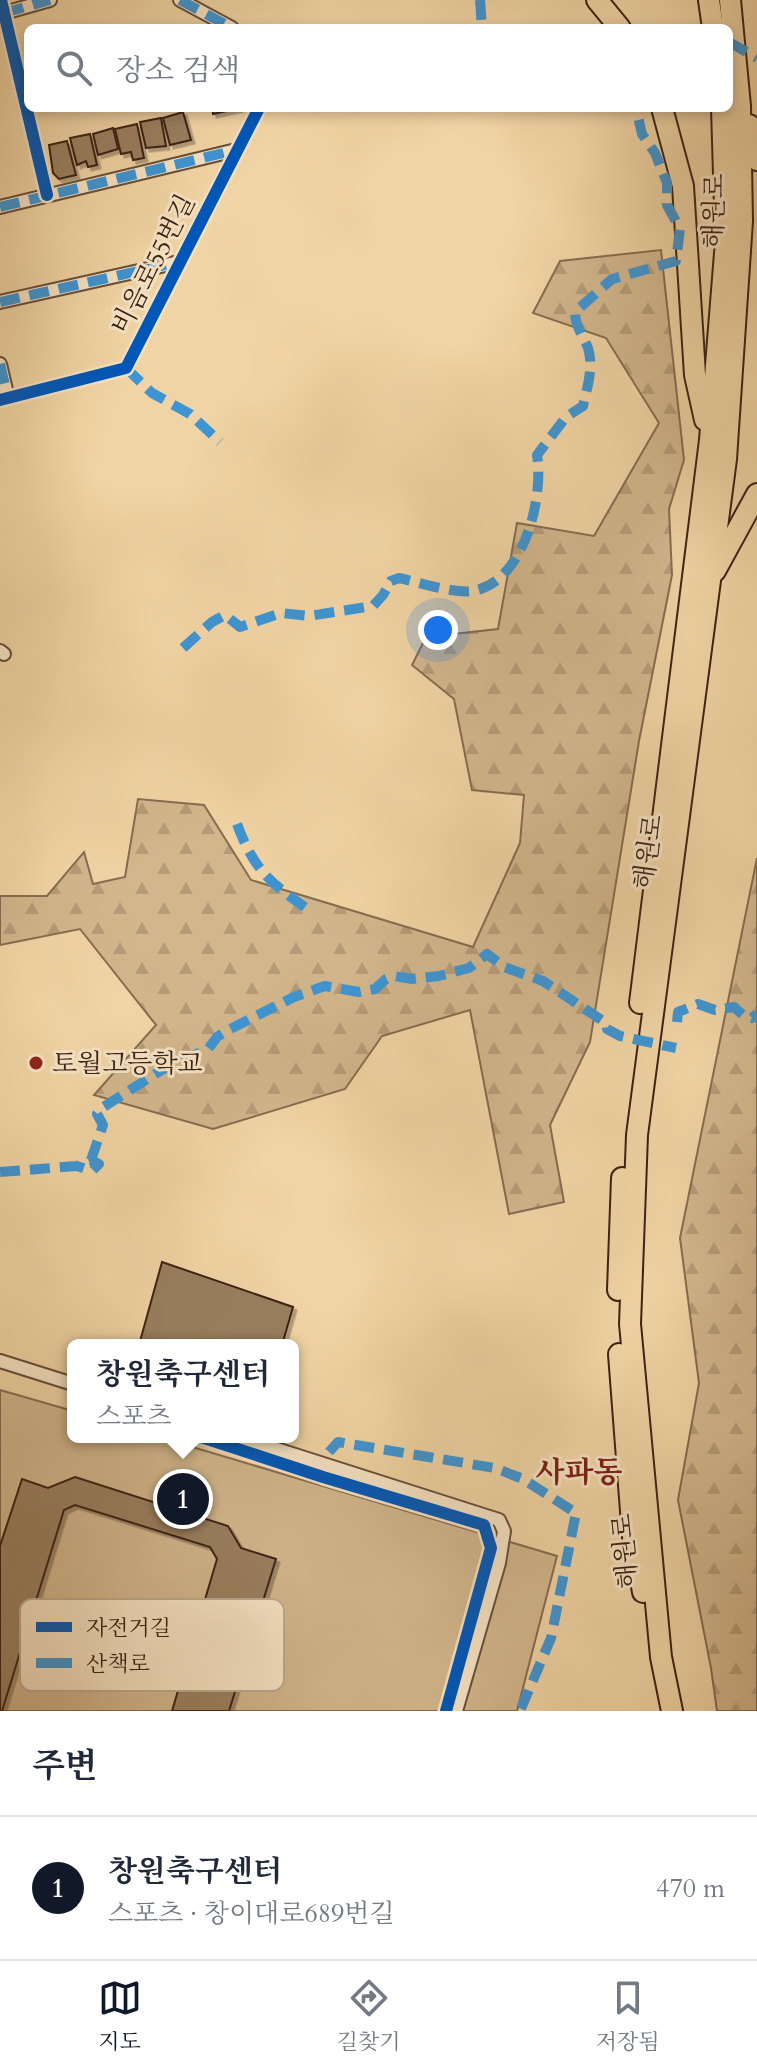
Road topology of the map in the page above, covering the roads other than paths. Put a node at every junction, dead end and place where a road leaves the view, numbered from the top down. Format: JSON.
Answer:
{"nodes":[{"id":1,"x":50,"y":0,"type":"edge"},
{"id":2,"x":180,"y":0,"type":"edge"},
{"id":3,"x":597,"y":0,"type":"edge"},
{"id":4,"x":709,"y":0,"type":"edge"},
{"id":5,"x":730,"y":0,"type":"edge"},
{"id":6,"x":2,"y":6,"type":"edge"},
{"id":7,"x":225,"y":24,"type":"edge"},
{"id":8,"x":617,"y":24,"type":"edge"},
{"id":9,"x":712,"y":24,"type":"edge"},
{"id":10,"x":733,"y":24,"type":"edge"},
{"id":11,"x":733,"y":28,"type":"edge"},
{"id":12,"x":738,"y":75,"type":"junction"},
{"id":13,"x":24,"y":92,"type":"edge"},
{"id":14,"x":29,"y":112,"type":"edge"},
{"id":15,"x":257,"y":112,"type":"edge"},
{"id":16,"x":663,"y":112,"type":"edge"},
{"id":17,"x":722,"y":112,"type":"edge"},
{"id":18,"x":236,"y":150,"type":"junction"},
{"id":19,"x":757,"y":160,"type":"edge"},
{"id":20,"x":47,"y":195,"type":"junction"},
{"id":21,"x":0,"y":207,"type":"edge"},
{"id":22,"x":179,"y":262,"type":"junction"},
{"id":23,"x":0,"y":302,"type":"edge"},
{"id":24,"x":0,"y":364,"type":"edge"},
{"id":25,"x":4,"y":399,"type":"edge"},
{"id":26,"x":710,"y":440,"type":"junction"},
{"id":27,"x":757,"y":494,"type":"edge"},
{"id":28,"x":710,"y":581,"type":"junction"},
{"id":29,"x":0,"y":1361,"type":"edge"},
{"id":30,"x":67,"y":1382,"type":"edge"},
{"id":31,"x":258,"y":1443,"type":"edge"},
{"id":32,"x":456,"y":1711,"type":"edge"},
{"id":33,"x":663,"y":1711,"type":"edge"},
{"id":34,"x":672,"y":1711,"type":"edge"}],
"edges":[{"from":1,"to":6,"type":"street"},
{"from":2,"to":7,"type":"street"},
{"from":3,"to":8,"type":"highway"},
{"from":4,"to":9,"type":"highway"},
{"from":5,"to":10,"type":"highway","name":"해원로"},
{"from":6,"to":13,"type":"street"},
{"from":11,"to":12,"type":"highway","name":"해원로"},
{"from":12,"to":19,"type":"highway"},
{"from":12,"to":28,"type":"highway","name":"해원로"},
{"from":14,"to":20,"type":"street"},
{"from":15,"to":18,"type":"street","name":"비음로55번길"},
{"from":16,"to":26,"type":"highway"},
{"from":17,"to":26,"type":"highway","name":"해원로"},
{"from":18,"to":20,"type":"street"},
{"from":18,"to":22,"type":"street","name":"비음로55번길"},
{"from":20,"to":21,"type":"street"},
{"from":22,"to":23,"type":"street","name":"비음로55번길"},
{"from":22,"to":25,"type":"street","name":"비음로55번길"},
{"from":24,"to":25,"type":"street","name":"비음로55번길"},
{"from":26,"to":33,"type":"highway","name":"해원로"},
{"from":27,"to":28,"type":"highway"},
{"from":28,"to":34,"type":"highway","name":"해원로"},
{"from":29,"to":30,"type":"street"},
{"from":31,"to":32,"type":"street"}]}
